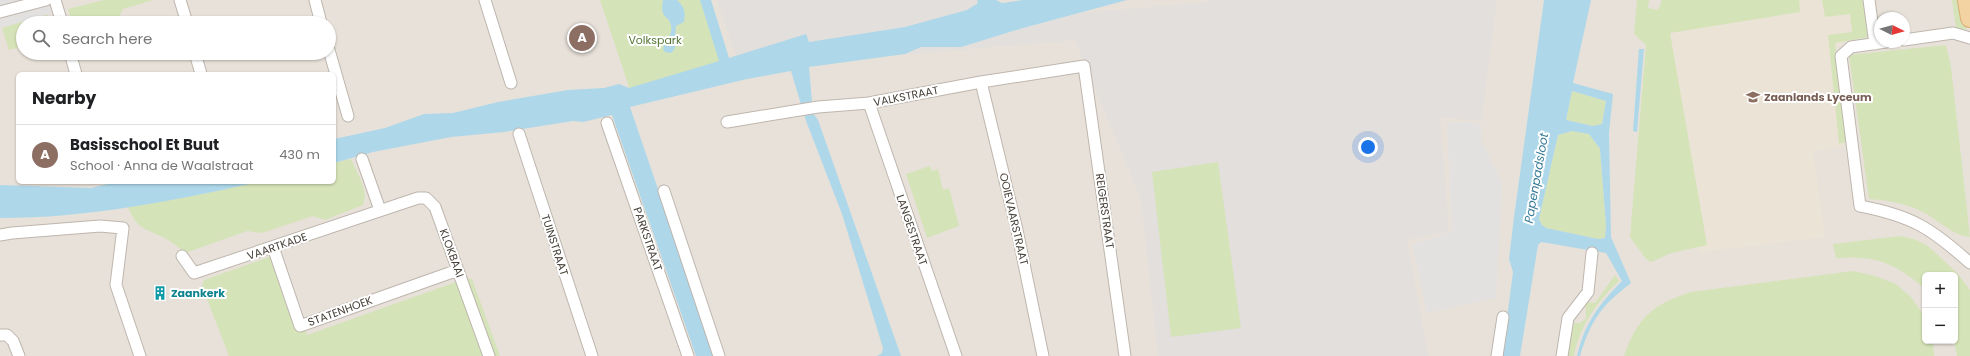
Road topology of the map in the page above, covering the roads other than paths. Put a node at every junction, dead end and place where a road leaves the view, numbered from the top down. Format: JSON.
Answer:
{"nodes":[{"id":1,"x":46,"y":0,"type":"edge"},
{"id":2,"x":55,"y":0,"type":"edge"},
{"id":3,"x":180,"y":0,"type":"edge"},
{"id":4,"x":315,"y":0,"type":"edge"},
{"id":5,"x":485,"y":0,"type":"edge"},
{"id":6,"x":1869,"y":0,"type":"edge"},
{"id":7,"x":1967,"y":0,"type":"edge"},
{"id":8,"x":0,"y":12,"type":"edge"},
{"id":9,"x":60,"y":16,"type":"edge"},
{"id":10,"x":185,"y":16,"type":"edge"},
{"id":11,"x":319,"y":16,"type":"edge"},
{"id":12,"x":1970,"y":18,"type":"edge"},
{"id":13,"x":1874,"y":37,"type":"edge"},
{"id":14,"x":1970,"y":38,"type":"edge"},
{"id":15,"x":1910,"y":39,"type":"edge"},
{"id":16,"x":1874,"y":44,"type":"edge"},
{"id":17,"x":72,"y":60,"type":"edge"},
{"id":18,"x":197,"y":60,"type":"edge"},
{"id":19,"x":332,"y":60,"type":"edge"},
{"id":20,"x":1084,"y":66,"type":"joint"},
{"id":21,"x":75,"y":72,"type":"edge"},
{"id":22,"x":200,"y":72,"type":"edge"},
{"id":23,"x":335,"y":72,"type":"edge"},
{"id":24,"x":336,"y":74,"type":"edge"},
{"id":25,"x":981,"y":82,"type":"junction"},
{"id":26,"x":511,"y":83,"type":"dead end"},
{"id":27,"x":869,"y":103,"type":"junction"},
{"id":28,"x":348,"y":116,"type":"dead end"},
{"id":29,"x":727,"y":122,"type":"dead end"},
{"id":30,"x":607,"y":123,"type":"dead end"},
{"id":31,"x":519,"y":134,"type":"dead end"},
{"id":32,"x":362,"y":159,"type":"dead end"},
{"id":33,"x":664,"y":191,"type":"dead end"},
{"id":34,"x":380,"y":210,"type":"junction"},
{"id":35,"x":0,"y":235,"type":"edge"},
{"id":36,"x":273,"y":247,"type":"junction"},
{"id":37,"x":1592,"y":253,"type":"dead end"},
{"id":38,"x":182,"y":256,"type":"dead end"},
{"id":39,"x":1970,"y":263,"type":"edge"},
{"id":40,"x":458,"y":270,"type":"junction"},
{"id":41,"x":1503,"y":317,"type":"dead end"},
{"id":42,"x":0,"y":335,"type":"edge"},
{"id":43,"x":1498,"y":351,"type":"edge"},
{"id":44,"x":19,"y":356,"type":"edge"},
{"id":45,"x":140,"y":356,"type":"edge"},
{"id":46,"x":489,"y":356,"type":"edge"},
{"id":47,"x":592,"y":356,"type":"edge"},
{"id":48,"x":688,"y":356,"type":"edge"},
{"id":49,"x":719,"y":356,"type":"edge"},
{"id":50,"x":956,"y":356,"type":"edge"},
{"id":51,"x":1044,"y":356,"type":"edge"},
{"id":52,"x":1125,"y":356,"type":"edge"},
{"id":53,"x":1562,"y":356,"type":"edge"}],
"edges":[{"from":1,"to":8,"type":"street"},
{"from":2,"to":9,"type":"street"},
{"from":3,"to":10,"type":"street"},
{"from":4,"to":11,"type":"street"},
{"from":5,"to":26,"type":"street"},
{"from":6,"to":13,"type":"street"},
{"from":7,"to":12,"type":"main road"},
{"from":14,"to":15,"type":"street"},
{"from":16,"to":39,"type":"street"},
{"from":17,"to":21,"type":"street"},
{"from":18,"to":22,"type":"street"},
{"from":19,"to":23,"type":"street"},
{"from":20,"to":25,"type":"street","name":"VALKSTRAAT"},
{"from":20,"to":52,"type":"street","name":"REIGERSTRAAT"},
{"from":24,"to":28,"type":"street"},
{"from":25,"to":27,"type":"street","name":"VALKSTRAAT"},
{"from":25,"to":51,"type":"street","name":"OOIEVAARSTRAAT"},
{"from":27,"to":29,"type":"street","name":"VALKSTRAAT"},
{"from":27,"to":50,"type":"street","name":"LANGESTRAAT"},
{"from":30,"to":48,"type":"street","name":"PARKSTRAAT"},
{"from":31,"to":47,"type":"street","name":"TUINSTRAAT"},
{"from":32,"to":34,"type":"street"},
{"from":33,"to":49,"type":"street"},
{"from":34,"to":36,"type":"street","name":"VAARTKADE"},
{"from":34,"to":40,"type":"street","name":"KLOKBAAI"},
{"from":35,"to":45,"type":"street"},
{"from":36,"to":38,"type":"street","name":"VAARTKADE"},
{"from":36,"to":40,"type":"street","name":"STATENHOEK"},
{"from":37,"to":53,"type":"street"},
{"from":40,"to":46,"type":"street","name":"KLOKBAAI"},
{"from":41,"to":43,"type":"street"},
{"from":42,"to":44,"type":"street"}]}
